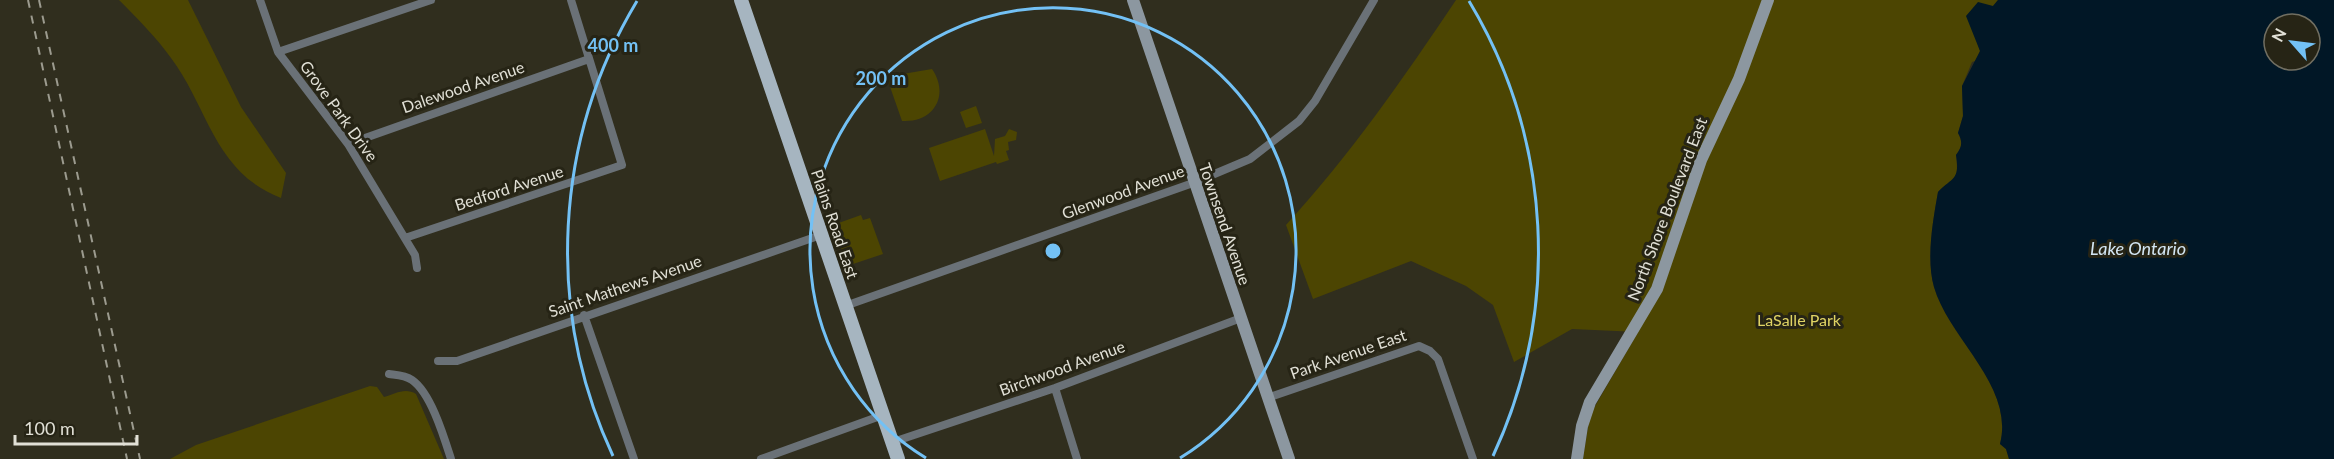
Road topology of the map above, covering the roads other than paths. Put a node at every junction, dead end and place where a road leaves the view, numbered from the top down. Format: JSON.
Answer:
{"nodes":[{"id":1,"x":260,"y":0,"type":"edge"},
{"id":2,"x":430,"y":0,"type":"edge"},
{"id":3,"x":571,"y":0,"type":"edge"},
{"id":4,"x":741,"y":0,"type":"edge"},
{"id":5,"x":1132,"y":0,"type":"edge"},
{"id":6,"x":1374,"y":0,"type":"edge"},
{"id":7,"x":1768,"y":0,"type":"edge"},
{"id":8,"x":278,"y":52,"type":"junction"},
{"id":9,"x":589,"y":59,"type":"junction"},
{"id":10,"x":348,"y":144,"type":"junction"},
{"id":11,"x":1193,"y":183,"type":"junction"},
{"id":12,"x":821,"y":235,"type":"junction"},
{"id":13,"x":405,"y":238,"type":"junction"},
{"id":14,"x":417,"y":268,"type":"dead end"},
{"id":15,"x":845,"y":306,"type":"junction"},
{"id":16,"x":584,"y":315,"type":"junction"},
{"id":17,"x":1241,"y":318,"type":"junction"},
{"id":18,"x":438,"y":361,"type":"dead end"},
{"id":19,"x":389,"y":375,"type":"dead end"},
{"id":20,"x":1055,"y":388,"type":"junction"},
{"id":21,"x":1267,"y":398,"type":"junction"},
{"id":22,"x":883,"y":415,"type":"junction"},
{"id":23,"x":893,"y":442,"type":"junction"},
{"id":24,"x":451,"y":459,"type":"edge"},
{"id":25,"x":634,"y":459,"type":"edge"},
{"id":26,"x":761,"y":459,"type":"edge"},
{"id":27,"x":898,"y":459,"type":"edge"},
{"id":28,"x":1077,"y":459,"type":"edge"},
{"id":29,"x":1289,"y":459,"type":"edge"},
{"id":30,"x":1473,"y":459,"type":"edge"},
{"id":31,"x":1577,"y":459,"type":"edge"}],
"edges":[{"from":1,"to":8,"type":"street","name":"Grove Park Drive"},
{"from":2,"to":8,"type":"street"},
{"from":3,"to":9,"type":"street"},
{"from":4,"to":12,"type":"main road","name":"Plains Road East"},
{"from":5,"to":11,"type":"street","name":"Townsend Avenue"},
{"from":6,"to":11,"type":"street","name":"Glenwood Avenue"},
{"from":7,"to":31,"type":"street","name":"North Shore Boulevard East"},
{"from":8,"to":10,"type":"street","name":"Grove Park Drive"},
{"from":9,"to":10,"type":"street","name":"Dalewood Avenue"},
{"from":9,"to":13,"type":"street","name":"Bedford Avenue"},
{"from":10,"to":13,"type":"street","name":"Grove Park Drive"},
{"from":11,"to":15,"type":"street","name":"Glenwood Avenue"},
{"from":11,"to":17,"type":"street","name":"Townsend Avenue"},
{"from":12,"to":15,"type":"main road","name":"Plains Road East"},
{"from":12,"to":16,"type":"street","name":"Saint Mathews Avenue"},
{"from":13,"to":14,"type":"street","name":"Grove Park Drive"},
{"from":15,"to":22,"type":"main road","name":"Plains Road East"},
{"from":16,"to":18,"type":"street","name":"Saint Mathews Avenue"},
{"from":16,"to":25,"type":"street"},
{"from":17,"to":20,"type":"street","name":"Birchwood Avenue"},
{"from":17,"to":21,"type":"street","name":"Townsend Avenue"},
{"from":19,"to":24,"type":"street"},
{"from":20,"to":23,"type":"street","name":"Birchwood Avenue"},
{"from":20,"to":28,"type":"street"},
{"from":21,"to":29,"type":"street","name":"Townsend Avenue"},
{"from":21,"to":30,"type":"street","name":"Park Avenue East"},
{"from":22,"to":23,"type":"main road","name":"Plains Road East"},
{"from":22,"to":26,"type":"street"},
{"from":23,"to":27,"type":"main road","name":"Plains Road East"}]}
